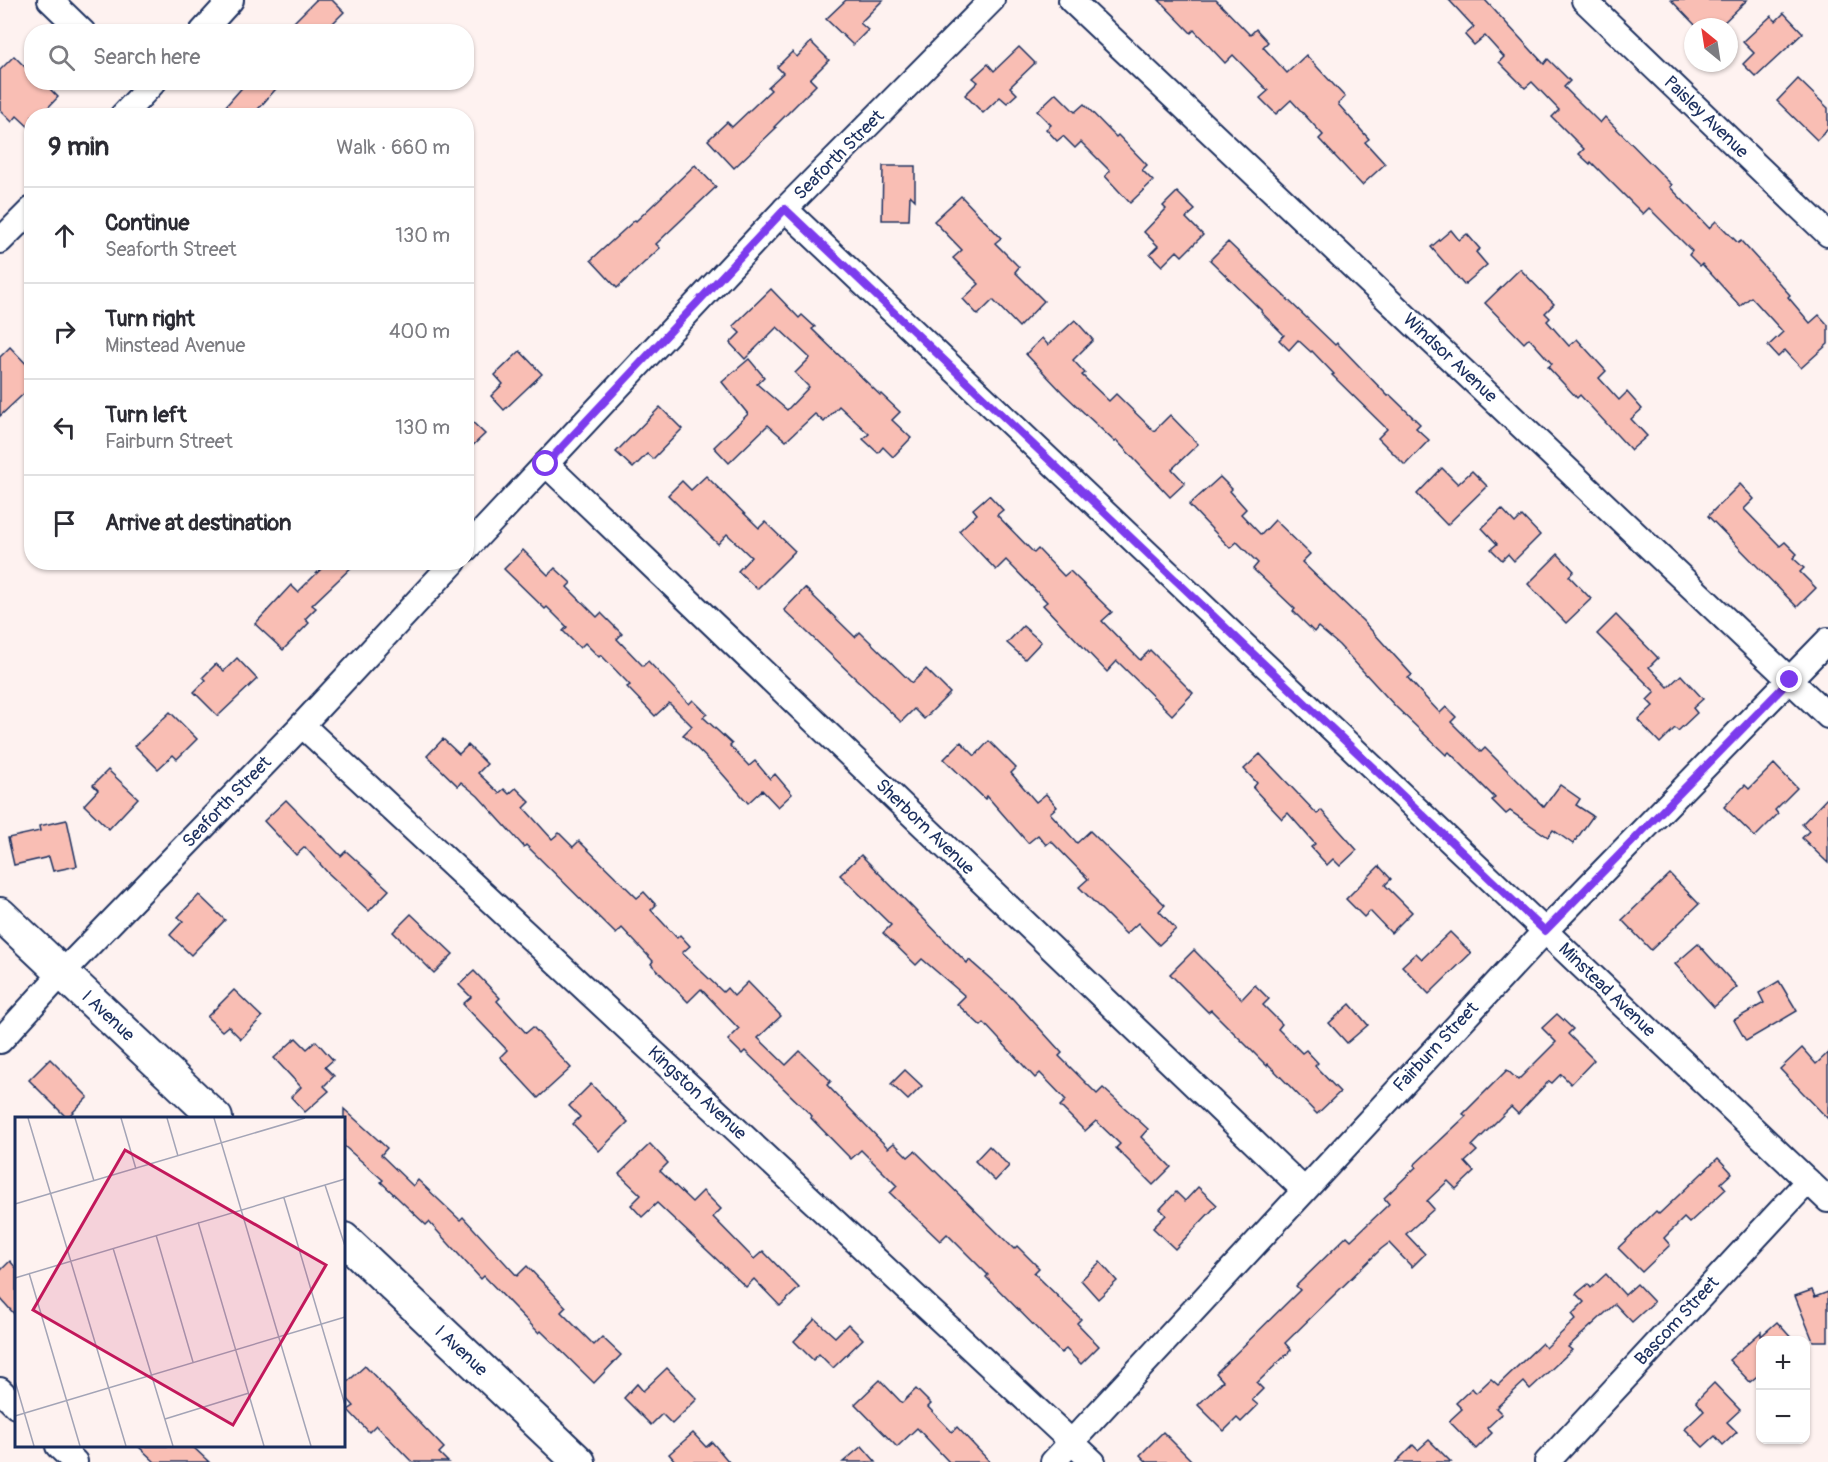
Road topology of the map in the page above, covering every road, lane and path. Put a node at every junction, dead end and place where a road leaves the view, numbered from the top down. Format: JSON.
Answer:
{"nodes":[{"id":1,"x":50,"y":0,"type":"edge"},
{"id":2,"x":231,"y":0,"type":"edge"},
{"id":3,"x":992,"y":0,"type":"edge"},
{"id":4,"x":1071,"y":0,"type":"edge"},
{"id":5,"x":1584,"y":0,"type":"edge"},
{"id":6,"x":74,"y":24,"type":"edge"},
{"id":7,"x":209,"y":24,"type":"edge"},
{"id":8,"x":141,"y":90,"type":"edge"},
{"id":9,"x":128,"y":108,"type":"edge"},
{"id":10,"x":785,"y":209,"type":"junction"},
{"id":11,"x":24,"y":217,"type":"edge"},
{"id":12,"x":1828,"y":234,"type":"edge"},
{"id":13,"x":0,"y":241,"type":"edge"},
{"id":14,"x":546,"y":464,"type":"junction"},
{"id":15,"x":474,"y":540,"type":"edge"},
{"id":16,"x":447,"y":570,"type":"edge"},
{"id":17,"x":1828,"y":640,"type":"edge"},
{"id":18,"x":1790,"y":680,"type":"junction"},
{"id":19,"x":1828,"y":716,"type":"edge"},
{"id":20,"x":302,"y":725,"type":"junction"},
{"id":21,"x":0,"y":914,"type":"edge"},
{"id":22,"x":1545,"y":931,"type":"junction"},
{"id":23,"x":62,"y":972,"type":"junction"},
{"id":24,"x":0,"y":1041,"type":"edge"},
{"id":25,"x":214,"y":1117,"type":"edge"},
{"id":26,"x":1808,"y":1180,"type":"junction"},
{"id":27,"x":1304,"y":1190,"type":"junction"},
{"id":28,"x":1828,"y":1200,"type":"edge"},
{"id":29,"x":345,"y":1240,"type":"edge"},
{"id":30,"x":0,"y":1390,"type":"edge"},
{"id":31,"x":15,"y":1405,"type":"edge"},
{"id":32,"x":1072,"y":1442,"type":"junction"},
{"id":33,"x":59,"y":1447,"type":"edge"},
{"id":34,"x":75,"y":1462,"type":"edge"},
{"id":35,"x":579,"y":1462,"type":"edge"},
{"id":36,"x":1053,"y":1462,"type":"edge"},
{"id":37,"x":1093,"y":1462,"type":"edge"},
{"id":38,"x":1547,"y":1462,"type":"edge"}],
"edges":[{"from":1,"to":6,"type":"street"},
{"from":2,"to":7,"type":"street"},
{"from":3,"to":10,"type":"street","name":"Seaforth Street"},
{"from":4,"to":18,"type":"street","name":"Windsor Avenue"},
{"from":5,"to":12,"type":"street","name":"Paisley Avenue"},
{"from":8,"to":9,"type":"street"},
{"from":10,"to":14,"type":"street","name":"Seaforth Street"},
{"from":10,"to":22,"type":"street","name":"Minstead Avenue"},
{"from":11,"to":13,"type":"street"},
{"from":14,"to":15,"type":"street","name":"Seaforth Street"},
{"from":14,"to":27,"type":"street","name":"Sherborn Avenue"},
{"from":16,"to":20,"type":"street","name":"Seaforth Street"},
{"from":17,"to":18,"type":"street","name":"Fairburn Street"},
{"from":18,"to":19,"type":"street","name":"Windsor Avenue"},
{"from":18,"to":22,"type":"street","name":"Fairburn Street"},
{"from":20,"to":23,"type":"street","name":"Seaforth Street"},
{"from":20,"to":32,"type":"street","name":"Kingston Avenue"},
{"from":21,"to":23,"type":"main road","name":"I Avenue"},
{"from":22,"to":26,"type":"street","name":"Minstead Avenue"},
{"from":22,"to":27,"type":"street","name":"Fairburn Street"},
{"from":23,"to":24,"type":"street","name":"Seaforth Street"},
{"from":23,"to":25,"type":"main road","name":"I Avenue"},
{"from":26,"to":28,"type":"street","name":"Minstead Avenue"},
{"from":26,"to":38,"type":"street","name":"Bascom Street"},
{"from":27,"to":32,"type":"street","name":"Fairburn Street"},
{"from":29,"to":35,"type":"main road","name":"I Avenue"},
{"from":30,"to":31,"type":"street"},
{"from":32,"to":36,"type":"street","name":"Fairburn Street"},
{"from":32,"to":37,"type":"street","name":"Kingston Avenue"},
{"from":33,"to":34,"type":"street"}]}
